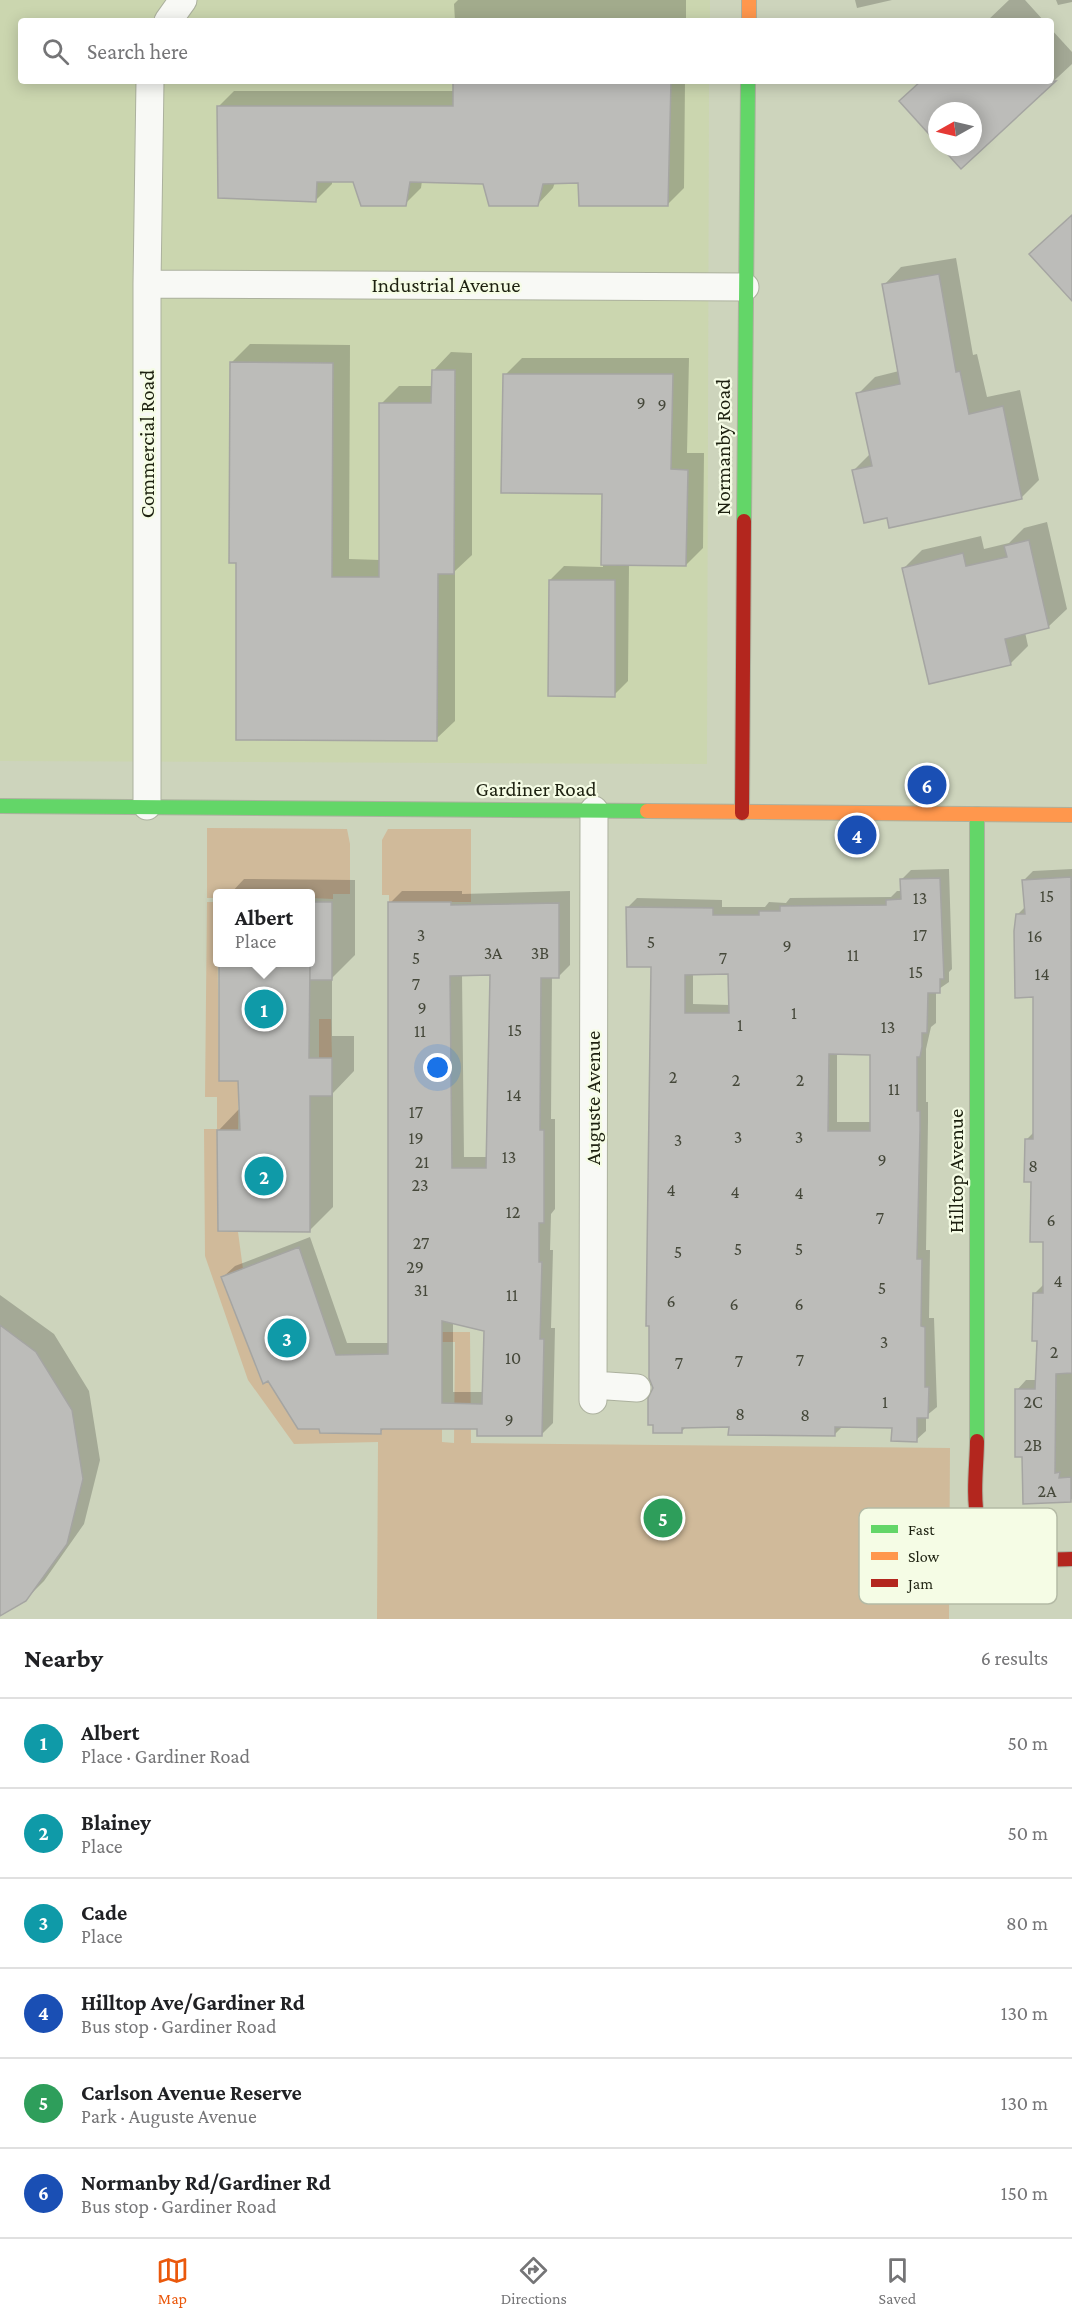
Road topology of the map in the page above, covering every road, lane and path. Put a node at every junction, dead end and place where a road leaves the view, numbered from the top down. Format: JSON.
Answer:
{"nodes":[{"id":1,"x":183,"y":0,"type":"edge"},
{"id":2,"x":749,"y":0,"type":"edge"},
{"id":3,"x":170,"y":18,"type":"edge"},
{"id":4,"x":749,"y":18,"type":"edge"},
{"id":5,"x":150,"y":84,"type":"edge"},
{"id":6,"x":748,"y":84,"type":"edge"},
{"id":7,"x":147,"y":284,"type":"junction"},
{"id":8,"x":745,"y":287,"type":"junction"},
{"id":9,"x":0,"y":806,"type":"edge"},
{"id":10,"x":147,"y":806,"type":"junction"},
{"id":11,"x":594,"y":810,"type":"junction"},
{"id":12,"x":742,"y":813,"type":"junction"},
{"id":13,"x":978,"y":814,"type":"junction"},
{"id":14,"x":1072,"y":815,"type":"edge"},
{"id":15,"x":637,"y":1388,"type":"dead end"},
{"id":16,"x":978,"y":1508,"type":"edge"},
{"id":17,"x":1057,"y":1558,"type":"edge"},
{"id":18,"x":1072,"y":1559,"type":"edge"}],
"edges":[{"from":1,"to":3,"type":"street"},
{"from":2,"to":4,"type":"street"},
{"from":5,"to":7,"type":"street","name":"Commercial Road"},
{"from":6,"to":8,"type":"street","name":"Normanby Road"},
{"from":7,"to":8,"type":"street","name":"Industrial Avenue"},
{"from":7,"to":10,"type":"street","name":"Commercial Road"},
{"from":8,"to":12,"type":"street","name":"Normanby Road"},
{"from":9,"to":10,"type":"street","name":"Gardiner Road"},
{"from":10,"to":11,"type":"street","name":"Gardiner Road"},
{"from":11,"to":12,"type":"street","name":"Gardiner Road"},
{"from":11,"to":15,"type":"street","name":"Auguste Avenue"},
{"from":12,"to":13,"type":"street","name":"Gardiner Road"},
{"from":13,"to":14,"type":"street","name":"Gardiner Road"},
{"from":13,"to":16,"type":"street","name":"Hilltop Avenue"},
{"from":17,"to":18,"type":"street","name":"Hilltop Avenue"}]}
